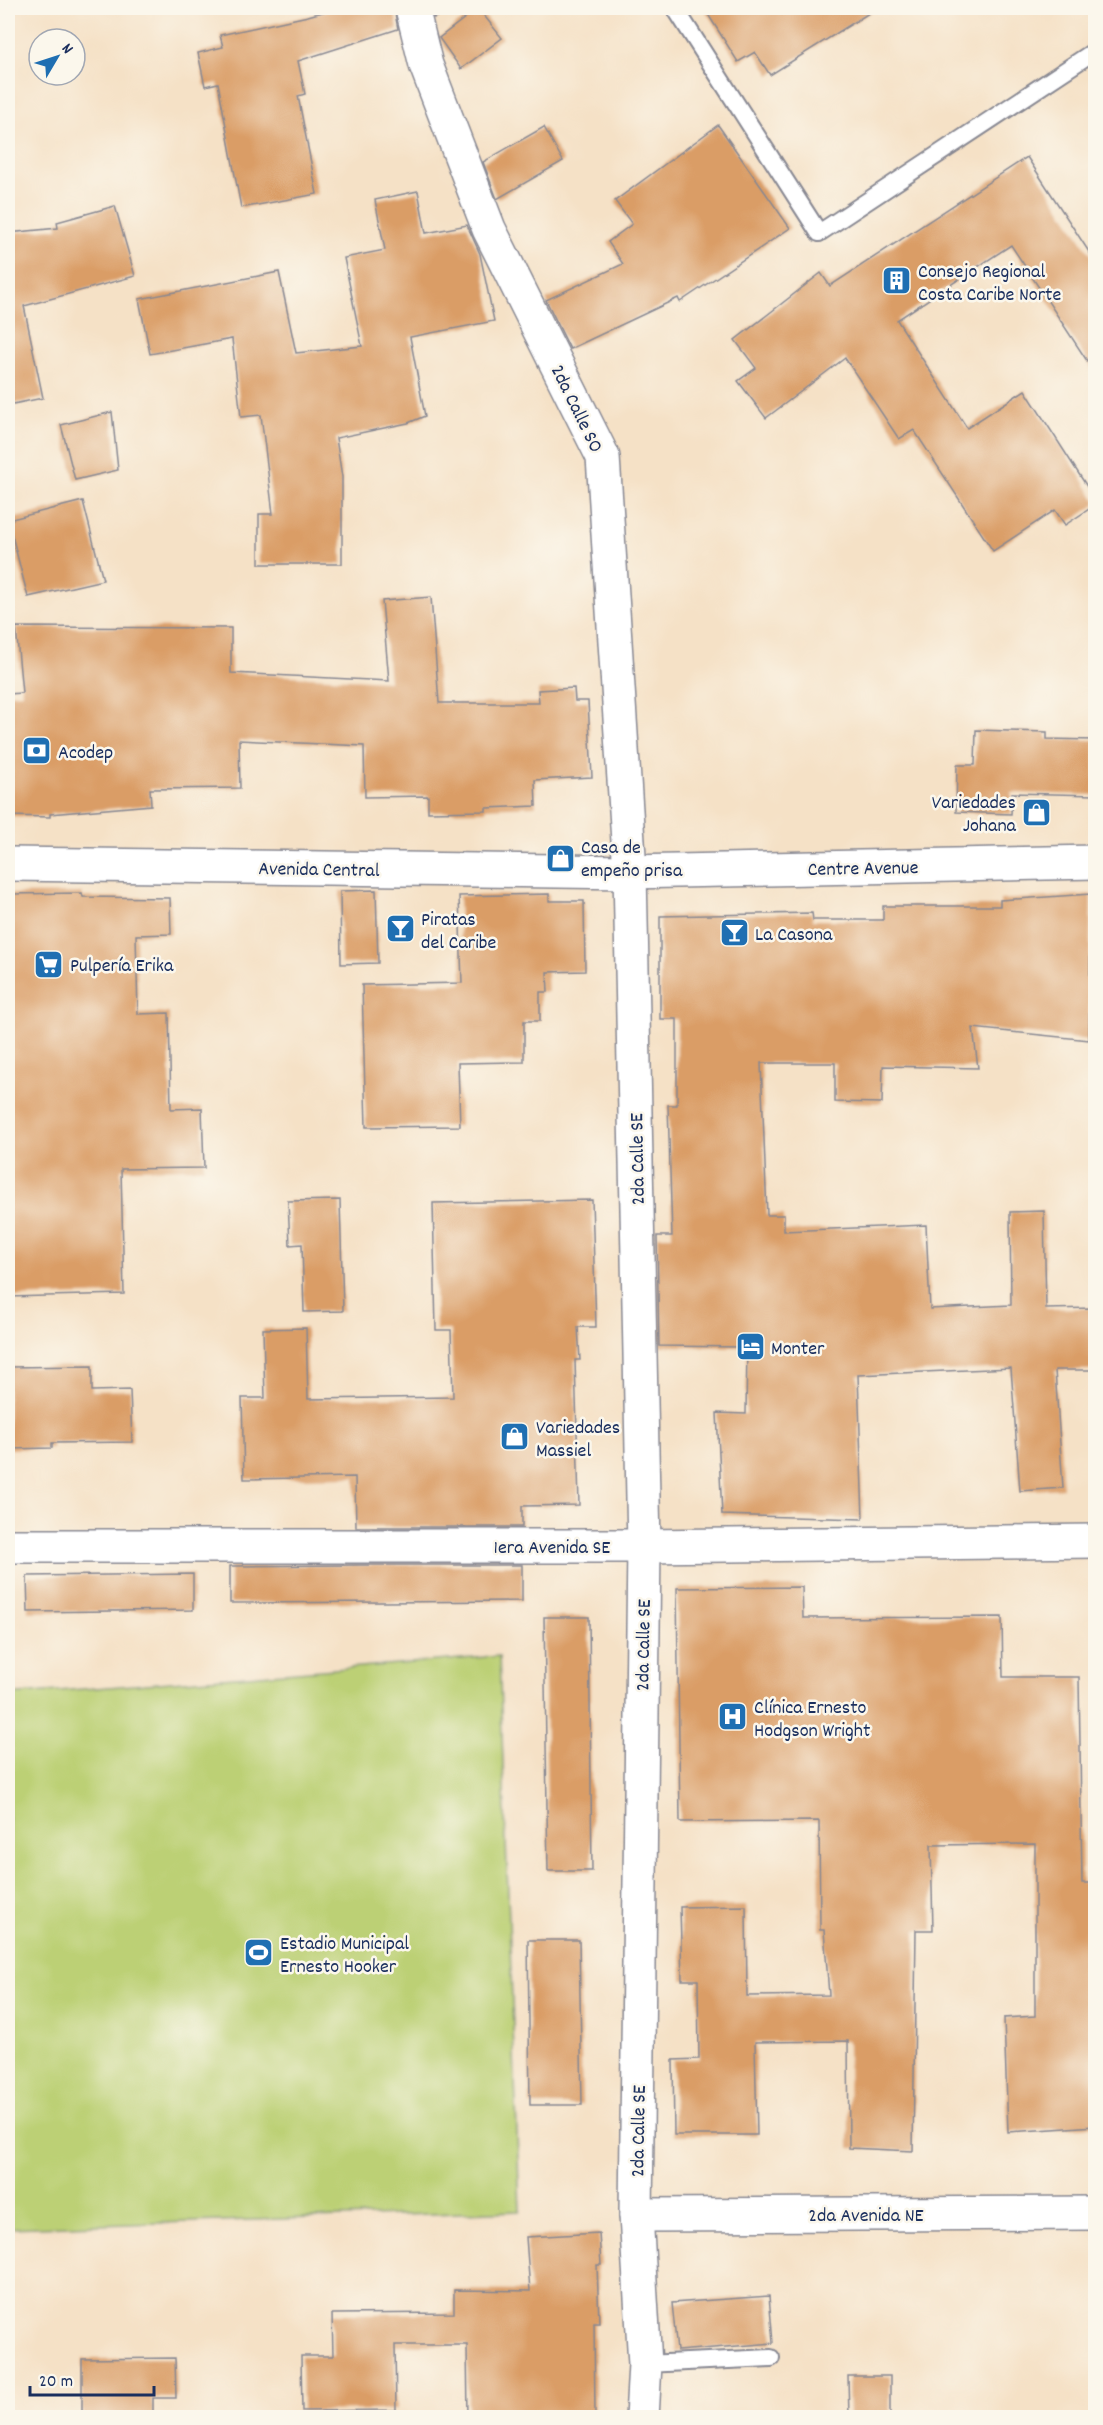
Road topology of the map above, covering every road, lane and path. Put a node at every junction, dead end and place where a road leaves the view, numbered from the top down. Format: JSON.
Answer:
{"nodes":[{"id":1,"x":412,"y":8,"type":"edge"},
{"id":2,"x":675,"y":8,"type":"edge"},
{"id":3,"x":1095,"y":50,"type":"edge"},
{"id":4,"x":1095,"y":862,"type":"edge"},
{"id":5,"x":8,"y":864,"type":"edge"},
{"id":6,"x":630,"y":873,"type":"junction"},
{"id":7,"x":1095,"y":1541,"type":"edge"},
{"id":8,"x":8,"y":1546,"type":"edge"},
{"id":9,"x":644,"y":1546,"type":"junction"},
{"id":10,"x":1095,"y":2213,"type":"edge"},
{"id":11,"x":636,"y":2215,"type":"junction"},
{"id":12,"x":771,"y":2358,"type":"dead end"},
{"id":13,"x":645,"y":2364,"type":"junction"},
{"id":14,"x":642,"y":2418,"type":"edge"}],
"edges":[{"from":1,"to":6,"type":"street","name":"2da Calle SO"},
{"from":2,"to":3,"type":"lane"},
{"from":4,"to":6,"type":"street","name":"Centre Avenue"},
{"from":5,"to":6,"type":"street","name":"Avenida Central"},
{"from":6,"to":9,"type":"street","name":"2da Calle SE"},
{"from":7,"to":9,"type":"street","name":"1era Avenida SE"},
{"from":8,"to":9,"type":"street","name":"1era Avenida SE"},
{"from":9,"to":11,"type":"street","name":"2da Calle SE"},
{"from":10,"to":11,"type":"street","name":"2da Avenida NE"},
{"from":11,"to":13,"type":"street","name":"2da Calle SE"},
{"from":12,"to":13,"type":"lane"},
{"from":13,"to":14,"type":"street","name":"2da Calle SE"}]}
